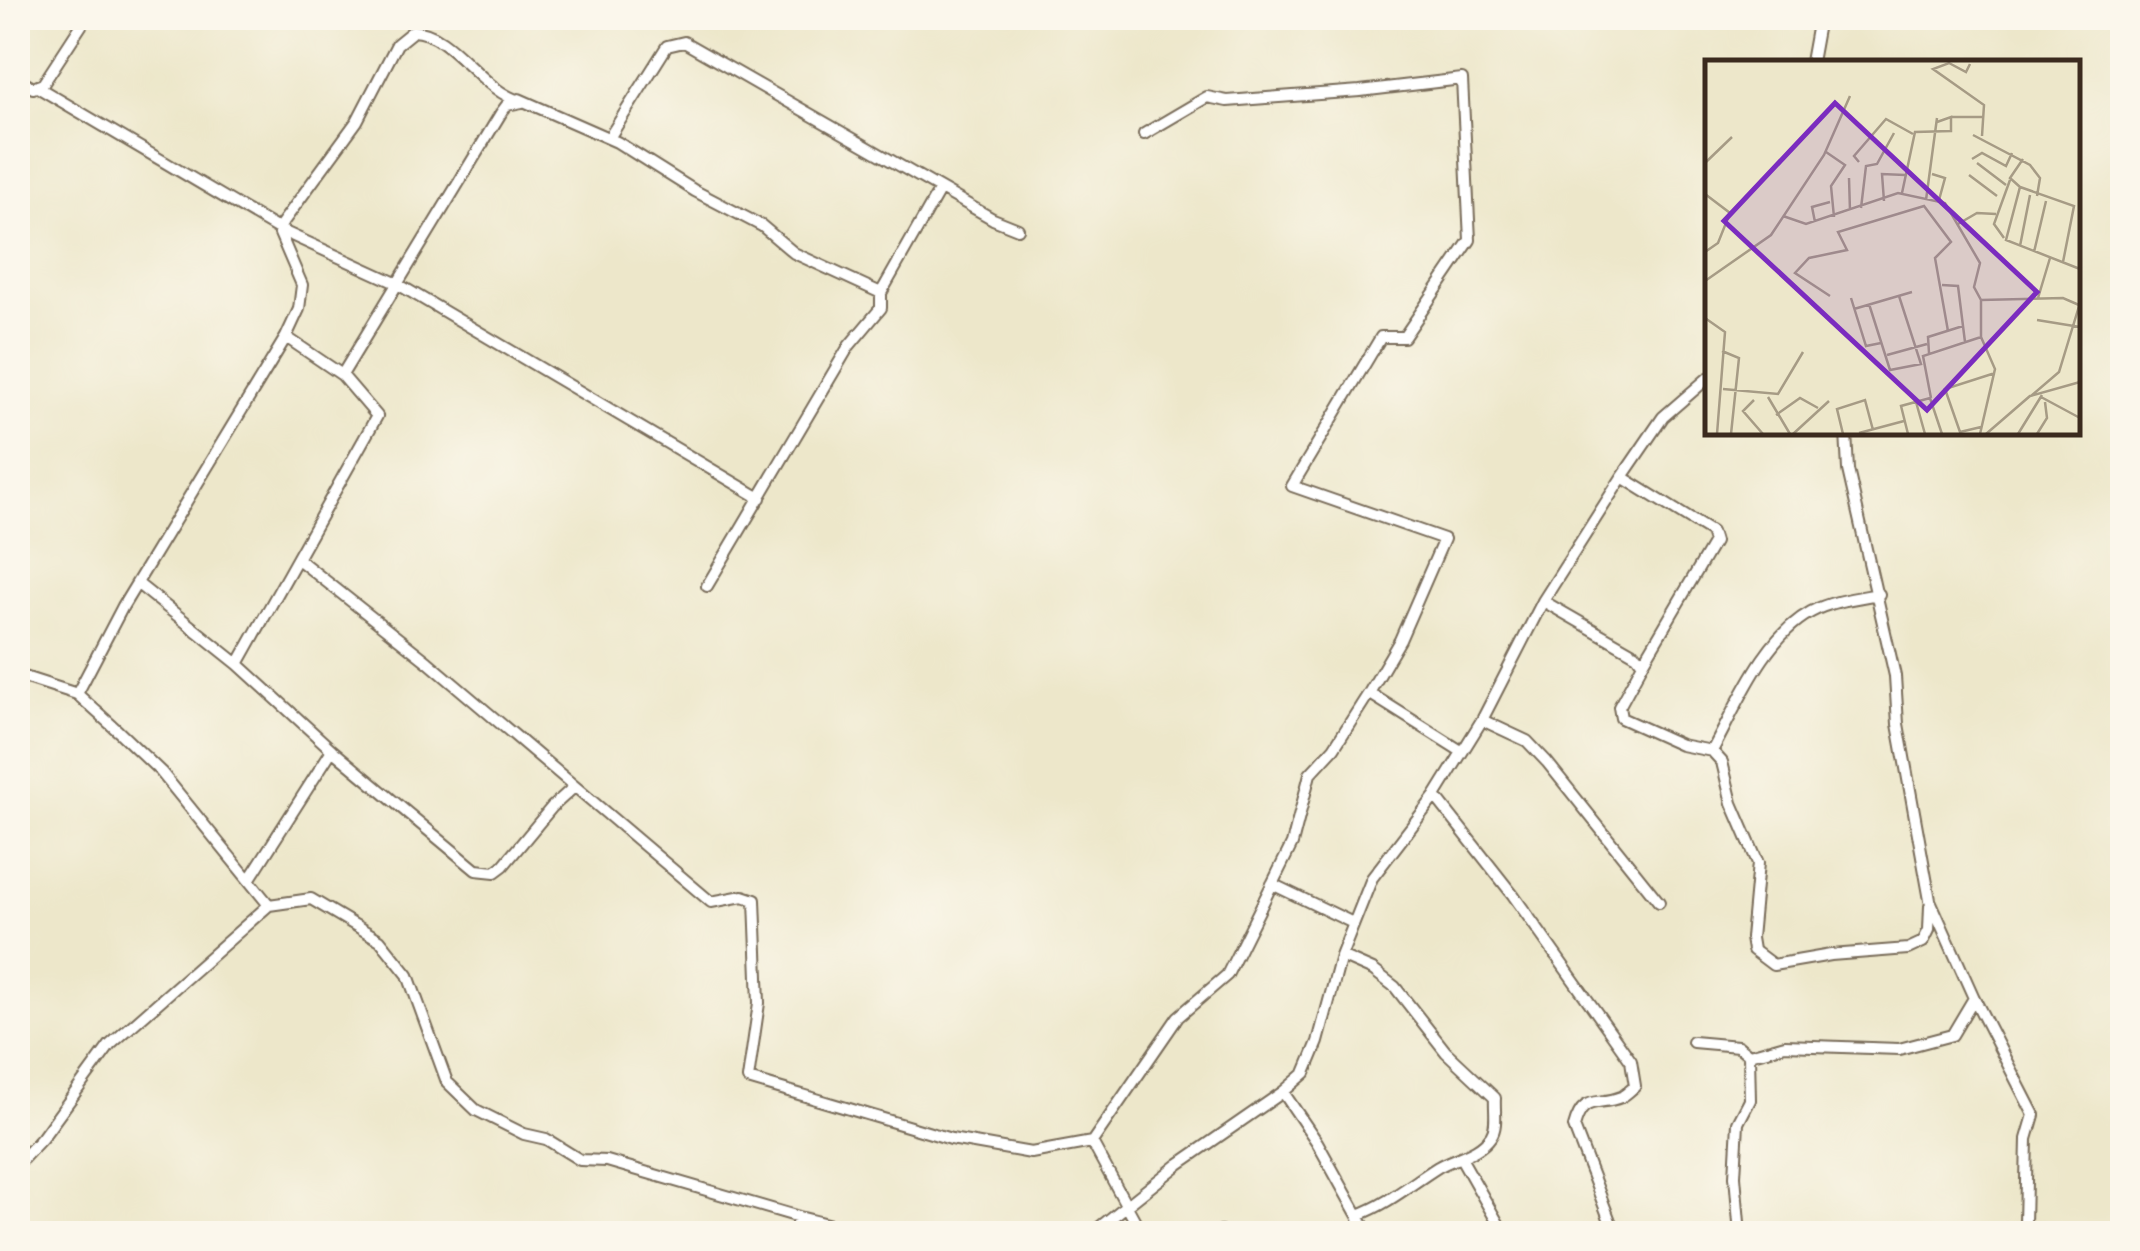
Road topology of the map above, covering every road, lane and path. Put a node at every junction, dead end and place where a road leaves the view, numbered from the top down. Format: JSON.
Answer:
{"nodes":[{"id":1,"x":86,"y":18,"type":"edge"},
{"id":2,"x":1819,"y":18,"type":"edge"},
{"id":3,"x":2106,"y":18,"type":"edge"},
{"id":4,"x":2122,"y":37,"type":"edge"},
{"id":5,"x":1811,"y":60,"type":"edge"},
{"id":6,"x":18,"y":80,"type":"edge"},
{"id":7,"x":39,"y":88,"type":"junction"},
{"id":8,"x":522,"y":102,"type":"junction"},
{"id":9,"x":1144,"y":134,"type":"dead end"},
{"id":10,"x":609,"y":138,"type":"junction"},
{"id":11,"x":940,"y":189,"type":"junction"},
{"id":12,"x":278,"y":228,"type":"junction"},
{"id":13,"x":1018,"y":230,"type":"dead end"},
{"id":14,"x":396,"y":283,"type":"junction"},
{"id":15,"x":881,"y":293,"type":"junction"},
{"id":16,"x":286,"y":337,"type":"junction"},
{"id":17,"x":342,"y":375,"type":"junction"},
{"id":18,"x":1705,"y":381,"type":"edge"},
{"id":19,"x":1846,"y":435,"type":"edge"},
{"id":20,"x":1622,"y":478,"type":"junction"},
{"id":21,"x":760,"y":498,"type":"junction"},
{"id":22,"x":298,"y":558,"type":"junction"},
{"id":23,"x":138,"y":584,"type":"junction"},
{"id":24,"x":707,"y":586,"type":"dead end"},
{"id":25,"x":1879,"y":594,"type":"junction"},
{"id":26,"x":1543,"y":601,"type":"junction"},
{"id":27,"x":238,"y":664,"type":"junction"},
{"id":28,"x":1644,"y":664,"type":"junction"},
{"id":29,"x":18,"y":675,"type":"edge"},
{"id":30,"x":1370,"y":693,"type":"junction"},
{"id":31,"x":77,"y":694,"type":"junction"},
{"id":32,"x":1482,"y":720,"type":"junction"},
{"id":33,"x":332,"y":750,"type":"junction"},
{"id":34,"x":1461,"y":751,"type":"junction"},
{"id":35,"x":1712,"y":751,"type":"junction"},
{"id":36,"x":574,"y":787,"type":"junction"},
{"id":37,"x":1435,"y":796,"type":"junction"},
{"id":38,"x":249,"y":880,"type":"junction"},
{"id":39,"x":1272,"y":884,"type":"junction"},
{"id":40,"x":1930,"y":900,"type":"junction"},
{"id":41,"x":1659,"y":902,"type":"dead end"},
{"id":42,"x":269,"y":905,"type":"junction"},
{"id":43,"x":1353,"y":924,"type":"junction"},
{"id":44,"x":1341,"y":956,"type":"junction"},
{"id":45,"x":1974,"y":998,"type":"junction"},
{"id":46,"x":1693,"y":1042,"type":"dead end"},
{"id":47,"x":1750,"y":1055,"type":"junction"},
{"id":48,"x":1283,"y":1092,"type":"junction"},
{"id":49,"x":1092,"y":1142,"type":"junction"},
{"id":50,"x":1461,"y":1158,"type":"junction"},
{"id":51,"x":18,"y":1164,"type":"edge"},
{"id":52,"x":1125,"y":1207,"type":"junction"},
{"id":53,"x":1358,"y":1215,"type":"junction"},
{"id":54,"x":799,"y":1218,"type":"junction"},
{"id":55,"x":1499,"y":1224,"type":"dead end"},
{"id":56,"x":794,"y":1234,"type":"edge"},
{"id":57,"x":867,"y":1234,"type":"edge"},
{"id":58,"x":1091,"y":1234,"type":"edge"},
{"id":59,"x":1142,"y":1234,"type":"edge"},
{"id":60,"x":1368,"y":1234,"type":"edge"},
{"id":61,"x":1615,"y":1234,"type":"edge"},
{"id":62,"x":1740,"y":1234,"type":"edge"},
{"id":63,"x":2028,"y":1234,"type":"edge"}],
"edges":[{"from":1,"to":7,"type":"street"},
{"from":2,"to":5,"type":"street"},
{"from":3,"to":4,"type":"street"},
{"from":6,"to":7,"type":"street"},
{"from":7,"to":12,"type":"street"},
{"from":8,"to":10,"type":"street"},
{"from":8,"to":12,"type":"street"},
{"from":8,"to":14,"type":"street"},
{"from":9,"to":30,"type":"street"},
{"from":10,"to":11,"type":"street"},
{"from":10,"to":15,"type":"street"},
{"from":11,"to":13,"type":"street"},
{"from":11,"to":15,"type":"street"},
{"from":12,"to":14,"type":"street"},
{"from":12,"to":16,"type":"street"},
{"from":14,"to":17,"type":"street"},
{"from":14,"to":21,"type":"street"},
{"from":15,"to":21,"type":"street"},
{"from":16,"to":17,"type":"street"},
{"from":16,"to":23,"type":"street"},
{"from":17,"to":22,"type":"street"},
{"from":18,"to":20,"type":"street"},
{"from":19,"to":25,"type":"street"},
{"from":20,"to":26,"type":"street"},
{"from":20,"to":28,"type":"street"},
{"from":21,"to":24,"type":"street"},
{"from":22,"to":27,"type":"street"},
{"from":22,"to":36,"type":"street"},
{"from":23,"to":27,"type":"street"},
{"from":23,"to":31,"type":"street"},
{"from":25,"to":35,"type":"street"},
{"from":25,"to":40,"type":"street"},
{"from":26,"to":28,"type":"street"},
{"from":26,"to":32,"type":"street"},
{"from":27,"to":33,"type":"street"},
{"from":28,"to":35,"type":"street"},
{"from":29,"to":31,"type":"street"},
{"from":30,"to":34,"type":"street"},
{"from":30,"to":39,"type":"street"},
{"from":31,"to":38,"type":"street"},
{"from":32,"to":34,"type":"street"},
{"from":32,"to":41,"type":"street"},
{"from":33,"to":36,"type":"street"},
{"from":33,"to":38,"type":"street"},
{"from":34,"to":37,"type":"street"},
{"from":35,"to":40,"type":"street"},
{"from":36,"to":49,"type":"street"},
{"from":37,"to":43,"type":"street"},
{"from":37,"to":61,"type":"street"},
{"from":38,"to":42,"type":"street"},
{"from":39,"to":43,"type":"street"},
{"from":39,"to":49,"type":"street"},
{"from":40,"to":45,"type":"street"},
{"from":42,"to":51,"type":"street"},
{"from":42,"to":54,"type":"street"},
{"from":43,"to":44,"type":"street"},
{"from":44,"to":48,"type":"street"},
{"from":44,"to":50,"type":"street"},
{"from":45,"to":47,"type":"street"},
{"from":45,"to":63,"type":"street"},
{"from":46,"to":47,"type":"street"},
{"from":47,"to":62,"type":"street"},
{"from":48,"to":52,"type":"street"},
{"from":48,"to":53,"type":"street"},
{"from":49,"to":52,"type":"street"},
{"from":50,"to":53,"type":"street"},
{"from":50,"to":55,"type":"street"},
{"from":52,"to":58,"type":"street"},
{"from":52,"to":59,"type":"street"},
{"from":53,"to":60,"type":"street"},
{"from":54,"to":56,"type":"street"},
{"from":54,"to":57,"type":"street"}]}
